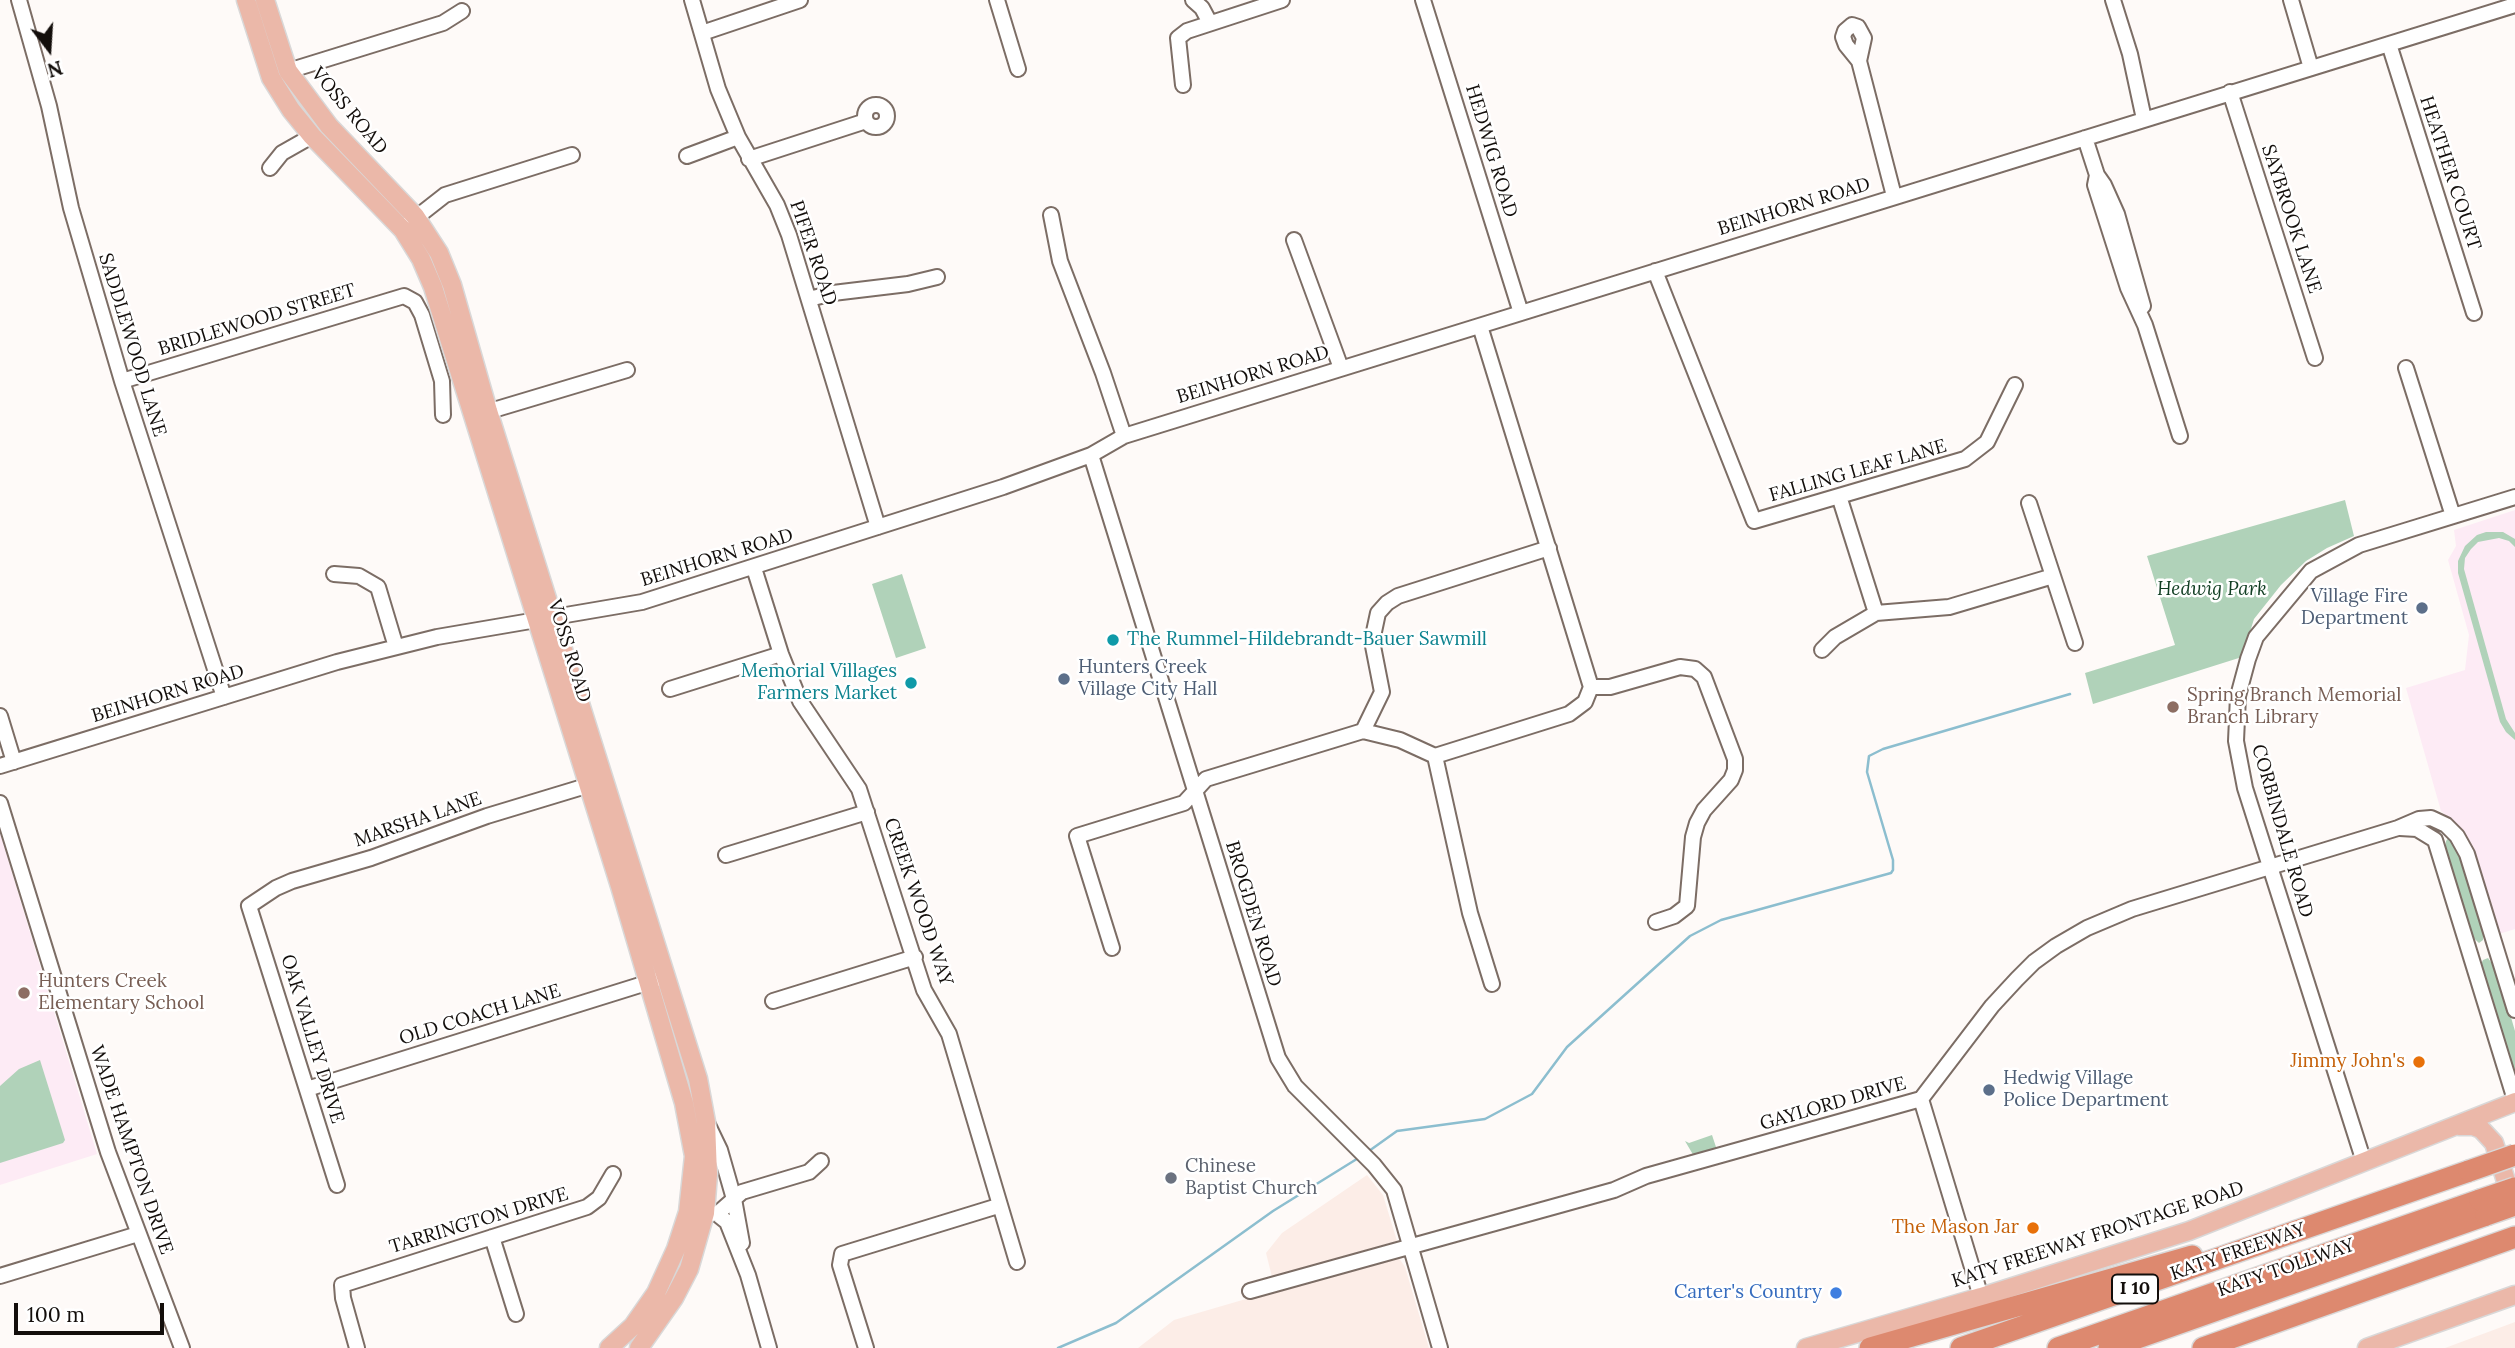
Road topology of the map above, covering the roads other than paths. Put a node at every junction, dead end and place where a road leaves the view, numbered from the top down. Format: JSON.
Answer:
{"nodes":[{"id":1,"x":19,"y":0,"type":"edge"},
{"id":2,"x":246,"y":0,"type":"edge"},
{"id":3,"x":265,"y":0,"type":"edge"},
{"id":4,"x":692,"y":0,"type":"edge"},
{"id":5,"x":800,"y":0,"type":"edge"},
{"id":6,"x":997,"y":0,"type":"edge"},
{"id":7,"x":1194,"y":0,"type":"edge"},
{"id":8,"x":1282,"y":0,"type":"edge"},
{"id":9,"x":1423,"y":0,"type":"edge"},
{"id":10,"x":2113,"y":0,"type":"edge"},
{"id":11,"x":2291,"y":0,"type":"edge"},
{"id":12,"x":2515,"y":5,"type":"edge"},
{"id":13,"x":462,"y":11,"type":"dead end"},
{"id":14,"x":1210,"y":23,"type":"junction"},
{"id":15,"x":702,"y":33,"type":"junction"},
{"id":16,"x":2389,"y":44,"type":"junction"},
{"id":17,"x":270,"y":48,"type":"junction"},
{"id":18,"x":1859,"y":61,"type":"dead end"},
{"id":19,"x":2311,"y":68,"type":"junction"},
{"id":20,"x":1018,"y":69,"type":"dead end"},
{"id":21,"x":288,"y":71,"type":"junction"},
{"id":22,"x":1183,"y":85,"type":"dead end"},
{"id":23,"x":2230,"y":92,"type":"junction"},
{"id":24,"x":2144,"y":119,"type":"junction"},
{"id":25,"x":866,"y":121,"type":"dead end"},
{"id":26,"x":312,"y":136,"type":"junction"},
{"id":27,"x":738,"y":137,"type":"junction"},
{"id":28,"x":2085,"y":138,"type":"junction"},
{"id":29,"x":572,"y":155,"type":"dead end"},
{"id":30,"x":687,"y":156,"type":"dead end"},
{"id":31,"x":749,"y":159,"type":"junction"},
{"id":32,"x":270,"y":168,"type":"dead end"},
{"id":33,"x":1894,"y":196,"type":"junction"},
{"id":34,"x":1051,"y":215,"type":"dead end"},
{"id":35,"x":415,"y":216,"type":"junction"},
{"id":36,"x":403,"y":230,"type":"junction"},
{"id":37,"x":1294,"y":240,"type":"dead end"},
{"id":38,"x":1655,"y":271,"type":"junction"},
{"id":39,"x":937,"y":277,"type":"dead end"},
{"id":40,"x":809,"y":299,"type":"junction"},
{"id":41,"x":1521,"y":313,"type":"junction"},
{"id":42,"x":2474,"y":313,"type":"dead end"},
{"id":43,"x":1480,"y":326,"type":"junction"},
{"id":44,"x":2315,"y":358,"type":"dead end"},
{"id":45,"x":1341,"y":368,"type":"junction"},
{"id":46,"x":2406,"y":368,"type":"dead end"},
{"id":47,"x":627,"y":370,"type":"dead end"},
{"id":48,"x":122,"y":381,"type":"junction"},
{"id":49,"x":2015,"y":385,"type":"dead end"},
{"id":50,"x":480,"y":414,"type":"junction"},
{"id":51,"x":443,"y":415,"type":"dead end"},
{"id":52,"x":1124,"y":436,"type":"junction"},
{"id":53,"x":2180,"y":436,"type":"dead end"},
{"id":54,"x":1091,"y":455,"type":"junction"},
{"id":55,"x":1839,"y":496,"type":"junction"},
{"id":56,"x":2515,"y":497,"type":"edge"},
{"id":57,"x":2029,"y":503,"type":"dead end"},
{"id":58,"x":2453,"y":516,"type":"junction"},
{"id":59,"x":878,"y":527,"type":"junction"},
{"id":60,"x":1549,"y":548,"type":"junction"},
{"id":61,"x":754,"y":568,"type":"junction"},
{"id":62,"x":334,"y":575,"type":"dead end"},
{"id":63,"x":2053,"y":576,"type":"junction"},
{"id":64,"x":1876,"y":613,"type":"junction"},
{"id":65,"x":545,"y":620,"type":"junction"},
{"id":66,"x":2075,"y":643,"type":"dead end"},
{"id":67,"x":396,"y":647,"type":"junction"},
{"id":68,"x":1822,"y":650,"type":"dead end"},
{"id":69,"x":781,"y":654,"type":"junction"},
{"id":70,"x":1591,"y":687,"type":"junction"},
{"id":71,"x":670,"y":689,"type":"dead end"},
{"id":72,"x":224,"y":697,"type":"junction"},
{"id":73,"x":0,"y":716,"type":"edge"},
{"id":74,"x":1363,"y":731,"type":"junction"},
{"id":75,"x":1435,"y":756,"type":"junction"},
{"id":76,"x":7,"y":764,"type":"edge"},
{"id":77,"x":597,"y":783,"type":"junction"},
{"id":78,"x":1195,"y":790,"type":"junction"},
{"id":79,"x":0,"y":803,"type":"edge"},
{"id":80,"x":867,"y":812,"type":"junction"},
{"id":81,"x":2445,"y":825,"type":"junction"},
{"id":82,"x":2398,"y":828,"type":"junction"},
{"id":83,"x":2435,"y":840,"type":"junction"},
{"id":84,"x":726,"y":855,"type":"dead end"},
{"id":85,"x":2270,"y":866,"type":"junction"},
{"id":86,"x":249,"y":906,"type":"joint"},
{"id":87,"x":1656,"y":922,"type":"dead end"},
{"id":88,"x":2494,"y":943,"type":"junction"},
{"id":89,"x":1112,"y":948,"type":"dead end"},
{"id":90,"x":915,"y":957,"type":"junction"},
{"id":91,"x":2470,"y":957,"type":"junction"},
{"id":92,"x":657,"y":980,"type":"junction"},
{"id":93,"x":1492,"y":984,"type":"dead end"},
{"id":94,"x":773,"y":1001,"type":"dead end"},
{"id":95,"x":2515,"y":1010,"type":"edge"},
{"id":96,"x":307,"y":1090,"type":"junction"},
{"id":97,"x":1921,"y":1099,"type":"junction"},
{"id":98,"x":2515,"y":1101,"type":"edge"},
{"id":99,"x":706,"y":1122,"type":"junction"},
{"id":100,"x":2455,"y":1126,"type":"junction"},
{"id":101,"x":2515,"y":1155,"type":"edge"},
{"id":102,"x":821,"y":1161,"type":"dead end"},
{"id":103,"x":2364,"y":1162,"type":"junction"},
{"id":104,"x":613,"y":1174,"type":"dead end"},
{"id":105,"x":337,"y":1185,"type":"dead end"},
{"id":106,"x":2515,"y":1188,"type":"edge"},
{"id":107,"x":734,"y":1199,"type":"junction"},
{"id":108,"x":2515,"y":1205,"type":"edge"},
{"id":109,"x":998,"y":1206,"type":"junction"},
{"id":110,"x":2483,"y":1207,"type":"junction"},
{"id":111,"x":2515,"y":1210,"type":"edge"},
{"id":112,"x":704,"y":1213,"type":"junction"},
{"id":113,"x":2309,"y":1227,"type":"junction"},
{"id":114,"x":138,"y":1234,"type":"junction"},
{"id":115,"x":492,"y":1237,"type":"junction"},
{"id":116,"x":2505,"y":1240,"type":"edge"},
{"id":117,"x":1410,"y":1246,"type":"junction"},
{"id":118,"x":1017,"y":1262,"type":"dead end"},
{"id":119,"x":748,"y":1275,"type":"junction"},
{"id":120,"x":0,"y":1276,"type":"edge"},
{"id":121,"x":1250,"y":1291,"type":"dead end"},
{"id":122,"x":2512,"y":1293,"type":"edge"},
{"id":123,"x":1982,"y":1297,"type":"junction"},
{"id":124,"x":516,"y":1314,"type":"dead end"},
{"id":125,"x":182,"y":1348,"type":"edge"},
{"id":126,"x":357,"y":1348,"type":"edge"},
{"id":127,"x":608,"y":1348,"type":"edge"},
{"id":128,"x":639,"y":1348,"type":"edge"},
{"id":129,"x":769,"y":1348,"type":"edge"},
{"id":130,"x":866,"y":1348,"type":"edge"},
{"id":131,"x":1440,"y":1348,"type":"edge"},
{"id":132,"x":1806,"y":1348,"type":"edge"},
{"id":133,"x":1870,"y":1348,"type":"edge"},
{"id":134,"x":1961,"y":1348,"type":"edge"},
{"id":135,"x":2058,"y":1348,"type":"edge"},
{"id":136,"x":2109,"y":1348,"type":"edge"},
{"id":137,"x":2203,"y":1348,"type":"edge"},
{"id":138,"x":2367,"y":1348,"type":"edge"}],
"edges":[{"from":1,"to":48,"type":"street","name":"SADDLEWOOD LANE"},
{"from":2,"to":17,"type":"main road","name":"VOSS ROAD"},
{"from":3,"to":17,"type":"main road","name":"VOSS ROAD"},
{"from":4,"to":15,"type":"street","name":"PIFER ROAD"},
{"from":5,"to":15,"type":"street"},
{"from":6,"to":20,"type":"street"},
{"from":7,"to":14,"type":"street"},
{"from":8,"to":14,"type":"street"},
{"from":9,"to":41,"type":"street","name":"HEDWIG ROAD"},
{"from":10,"to":24,"type":"street"},
{"from":11,"to":19,"type":"street"},
{"from":12,"to":16,"type":"street","name":"BEINHORN ROAD"},
{"from":13,"to":21,"type":"street"},
{"from":14,"to":22,"type":"street"},
{"from":15,"to":27,"type":"street","name":"PIFER ROAD"},
{"from":16,"to":19,"type":"street","name":"BEINHORN ROAD"},
{"from":16,"to":42,"type":"street","name":"HEATHER COURT"},
{"from":17,"to":21,"type":"main road","name":"VOSS ROAD"},
{"from":17,"to":26,"type":"main road","name":"VOSS ROAD"},
{"from":18,"to":33,"type":"street"},
{"from":19,"to":23,"type":"street","name":"BEINHORN ROAD"},
{"from":21,"to":35,"type":"main road","name":"VOSS ROAD"},
{"from":23,"to":24,"type":"street","name":"BEINHORN ROAD"},
{"from":23,"to":44,"type":"street","name":"SAYBROOK LANE"},
{"from":24,"to":28,"type":"street","name":"BEINHORN ROAD"},
{"from":25,"to":31,"type":"street"},
{"from":26,"to":32,"type":"street"},
{"from":26,"to":36,"type":"main road","name":"VOSS ROAD"},
{"from":27,"to":30,"type":"street"},
{"from":27,"to":31,"type":"street","name":"PIFER ROAD"},
{"from":28,"to":33,"type":"street","name":"BEINHORN ROAD"},
{"from":28,"to":53,"type":"street"},
{"from":29,"to":35,"type":"street"},
{"from":31,"to":40,"type":"street","name":"PIFER ROAD"},
{"from":33,"to":38,"type":"street","name":"BEINHORN ROAD"},
{"from":34,"to":52,"type":"street"},
{"from":35,"to":36,"type":"street"},
{"from":35,"to":50,"type":"main road","name":"VOSS ROAD"},
{"from":36,"to":50,"type":"main road","name":"VOSS ROAD"},
{"from":37,"to":45,"type":"street"},
{"from":38,"to":41,"type":"street","name":"BEINHORN ROAD"},
{"from":38,"to":55,"type":"street","name":"FALLING LEAF LANE"},
{"from":39,"to":40,"type":"street"},
{"from":40,"to":59,"type":"street","name":"PIFER ROAD"},
{"from":41,"to":43,"type":"street","name":"BEINHORN ROAD"},
{"from":43,"to":45,"type":"street","name":"BEINHORN ROAD"},
{"from":43,"to":60,"type":"street"},
{"from":45,"to":52,"type":"street","name":"BEINHORN ROAD"},
{"from":46,"to":58,"type":"street"},
{"from":47,"to":50,"type":"street"},
{"from":48,"to":51,"type":"street","name":"BRIDLEWOOD STREET"},
{"from":48,"to":72,"type":"street","name":"SADDLEWOOD LANE"},
{"from":49,"to":55,"type":"street","name":"FALLING LEAF LANE"},
{"from":50,"to":65,"type":"main road","name":"VOSS ROAD"},
{"from":52,"to":54,"type":"street","name":"BEINHORN ROAD"},
{"from":54,"to":59,"type":"street","name":"BEINHORN ROAD"},
{"from":54,"to":78,"type":"street","name":"BROGDEN ROAD"},
{"from":55,"to":64,"type":"street"},
{"from":56,"to":58,"type":"street","name":"CORBINDALE ROAD"},
{"from":57,"to":63,"type":"street"},
{"from":58,"to":85,"type":"street","name":"CORBINDALE ROAD"},
{"from":59,"to":61,"type":"street","name":"BEINHORN ROAD"},
{"from":60,"to":70,"type":"street"},
{"from":60,"to":74,"type":"street"},
{"from":61,"to":65,"type":"street","name":"BEINHORN ROAD"},
{"from":61,"to":69,"type":"street","name":"CREEK WOOD WAY"},
{"from":62,"to":67,"type":"street"},
{"from":63,"to":64,"type":"street"},
{"from":63,"to":66,"type":"street"},
{"from":64,"to":68,"type":"street"},
{"from":65,"to":67,"type":"street","name":"BEINHORN ROAD"},
{"from":65,"to":77,"type":"main road","name":"VOSS ROAD"},
{"from":67,"to":72,"type":"street","name":"BEINHORN ROAD"},
{"from":69,"to":71,"type":"street"},
{"from":69,"to":80,"type":"street","name":"CREEK WOOD WAY"},
{"from":70,"to":75,"type":"street"},
{"from":70,"to":87,"type":"street"},
{"from":72,"to":76,"type":"street","name":"BEINHORN ROAD"},
{"from":73,"to":76,"type":"street"},
{"from":74,"to":75,"type":"street"},
{"from":74,"to":78,"type":"street"},
{"from":75,"to":93,"type":"street"},
{"from":77,"to":86,"type":"street","name":"MARSHA LANE"},
{"from":77,"to":92,"type":"main road","name":"VOSS ROAD"},
{"from":78,"to":89,"type":"street"},
{"from":78,"to":117,"type":"street","name":"BROGDEN ROAD"},
{"from":79,"to":114,"type":"street","name":"WADE HAMPTON DRIVE"},
{"from":80,"to":84,"type":"street"},
{"from":80,"to":90,"type":"street","name":"CREEK WOOD WAY"},
{"from":81,"to":82,"type":"street","name":"GAYLORD DRIVE"},
{"from":81,"to":83,"type":"street"},
{"from":81,"to":88,"type":"street"},
{"from":82,"to":83,"type":"street"},
{"from":82,"to":85,"type":"street","name":"GAYLORD DRIVE"},
{"from":83,"to":91,"type":"street"},
{"from":85,"to":97,"type":"street","name":"GAYLORD DRIVE"},
{"from":85,"to":103,"type":"street","name":"CORBINDALE ROAD"},
{"from":86,"to":96,"type":"street","name":"OAK VALLEY DRIVE"},
{"from":88,"to":91,"type":"street"},
{"from":88,"to":95,"type":"street"},
{"from":90,"to":94,"type":"street"},
{"from":90,"to":109,"type":"street","name":"CREEK WOOD WAY"},
{"from":91,"to":98,"type":"street"},
{"from":92,"to":96,"type":"street","name":"OLD COACH LANE"},
{"from":92,"to":99,"type":"main road","name":"VOSS ROAD"},
{"from":92,"to":112,"type":"main road","name":"VOSS ROAD"},
{"from":96,"to":105,"type":"street","name":"OAK VALLEY DRIVE"},
{"from":97,"to":117,"type":"street","name":"GAYLORD DRIVE"},
{"from":97,"to":123,"type":"street"},
{"from":98,"to":100,"type":"main road","name":"KATY FREEWAY FRONTAGE ROAD"},
{"from":99,"to":107,"type":"street"},
{"from":99,"to":112,"type":"main road","name":"VOSS ROAD"},
{"from":100,"to":103,"type":"main road","name":"KATY FREEWAY FRONTAGE ROAD"},
{"from":100,"to":111,"type":"main road"},
{"from":101,"to":113,"type":"highway","name":"KATY FREEWAY","number":"I 10","bridge":true},
{"from":102,"to":107,"type":"street"},
{"from":103,"to":123,"type":"main road","name":"KATY FREEWAY FRONTAGE ROAD"},
{"from":104,"to":115,"type":"street","name":"TARRINGTON DRIVE"},
{"from":106,"to":110,"type":"highway","name":"KATY TOLLWAY","bridge":true},
{"from":107,"to":112,"type":"street"},
{"from":107,"to":119,"type":"street"},
{"from":108,"to":110,"type":"highway","name":"KATY TOLLWAY","bridge":true},
{"from":109,"to":118,"type":"street","name":"CREEK WOOD WAY"},
{"from":109,"to":130,"type":"street"},
{"from":110,"to":135,"type":"highway","name":"KATY TOLLWAY"},
{"from":110,"to":136,"type":"highway","name":"KATY TOLLWAY"},
{"from":112,"to":119,"type":"street"},
{"from":112,"to":127,"type":"main road","name":"VOSS ROAD"},
{"from":112,"to":128,"type":"main road","name":"VOSS ROAD"},
{"from":113,"to":133,"type":"highway"},
{"from":113,"to":134,"type":"highway","name":"KATY FREEWAY","number":"I 10"},
{"from":114,"to":120,"type":"street"},
{"from":114,"to":125,"type":"street","name":"WADE HAMPTON DRIVE"},
{"from":115,"to":124,"type":"street"},
{"from":115,"to":126,"type":"street","name":"TARRINGTON DRIVE"},
{"from":116,"to":137,"type":"highway"},
{"from":117,"to":121,"type":"street","name":"GAYLORD DRIVE"},
{"from":117,"to":131,"type":"street","name":"BROGDEN ROAD"},
{"from":119,"to":129,"type":"street"},
{"from":122,"to":138,"type":"main road"},
{"from":123,"to":132,"type":"main road","name":"KATY FREEWAY FRONTAGE ROAD"}]}
